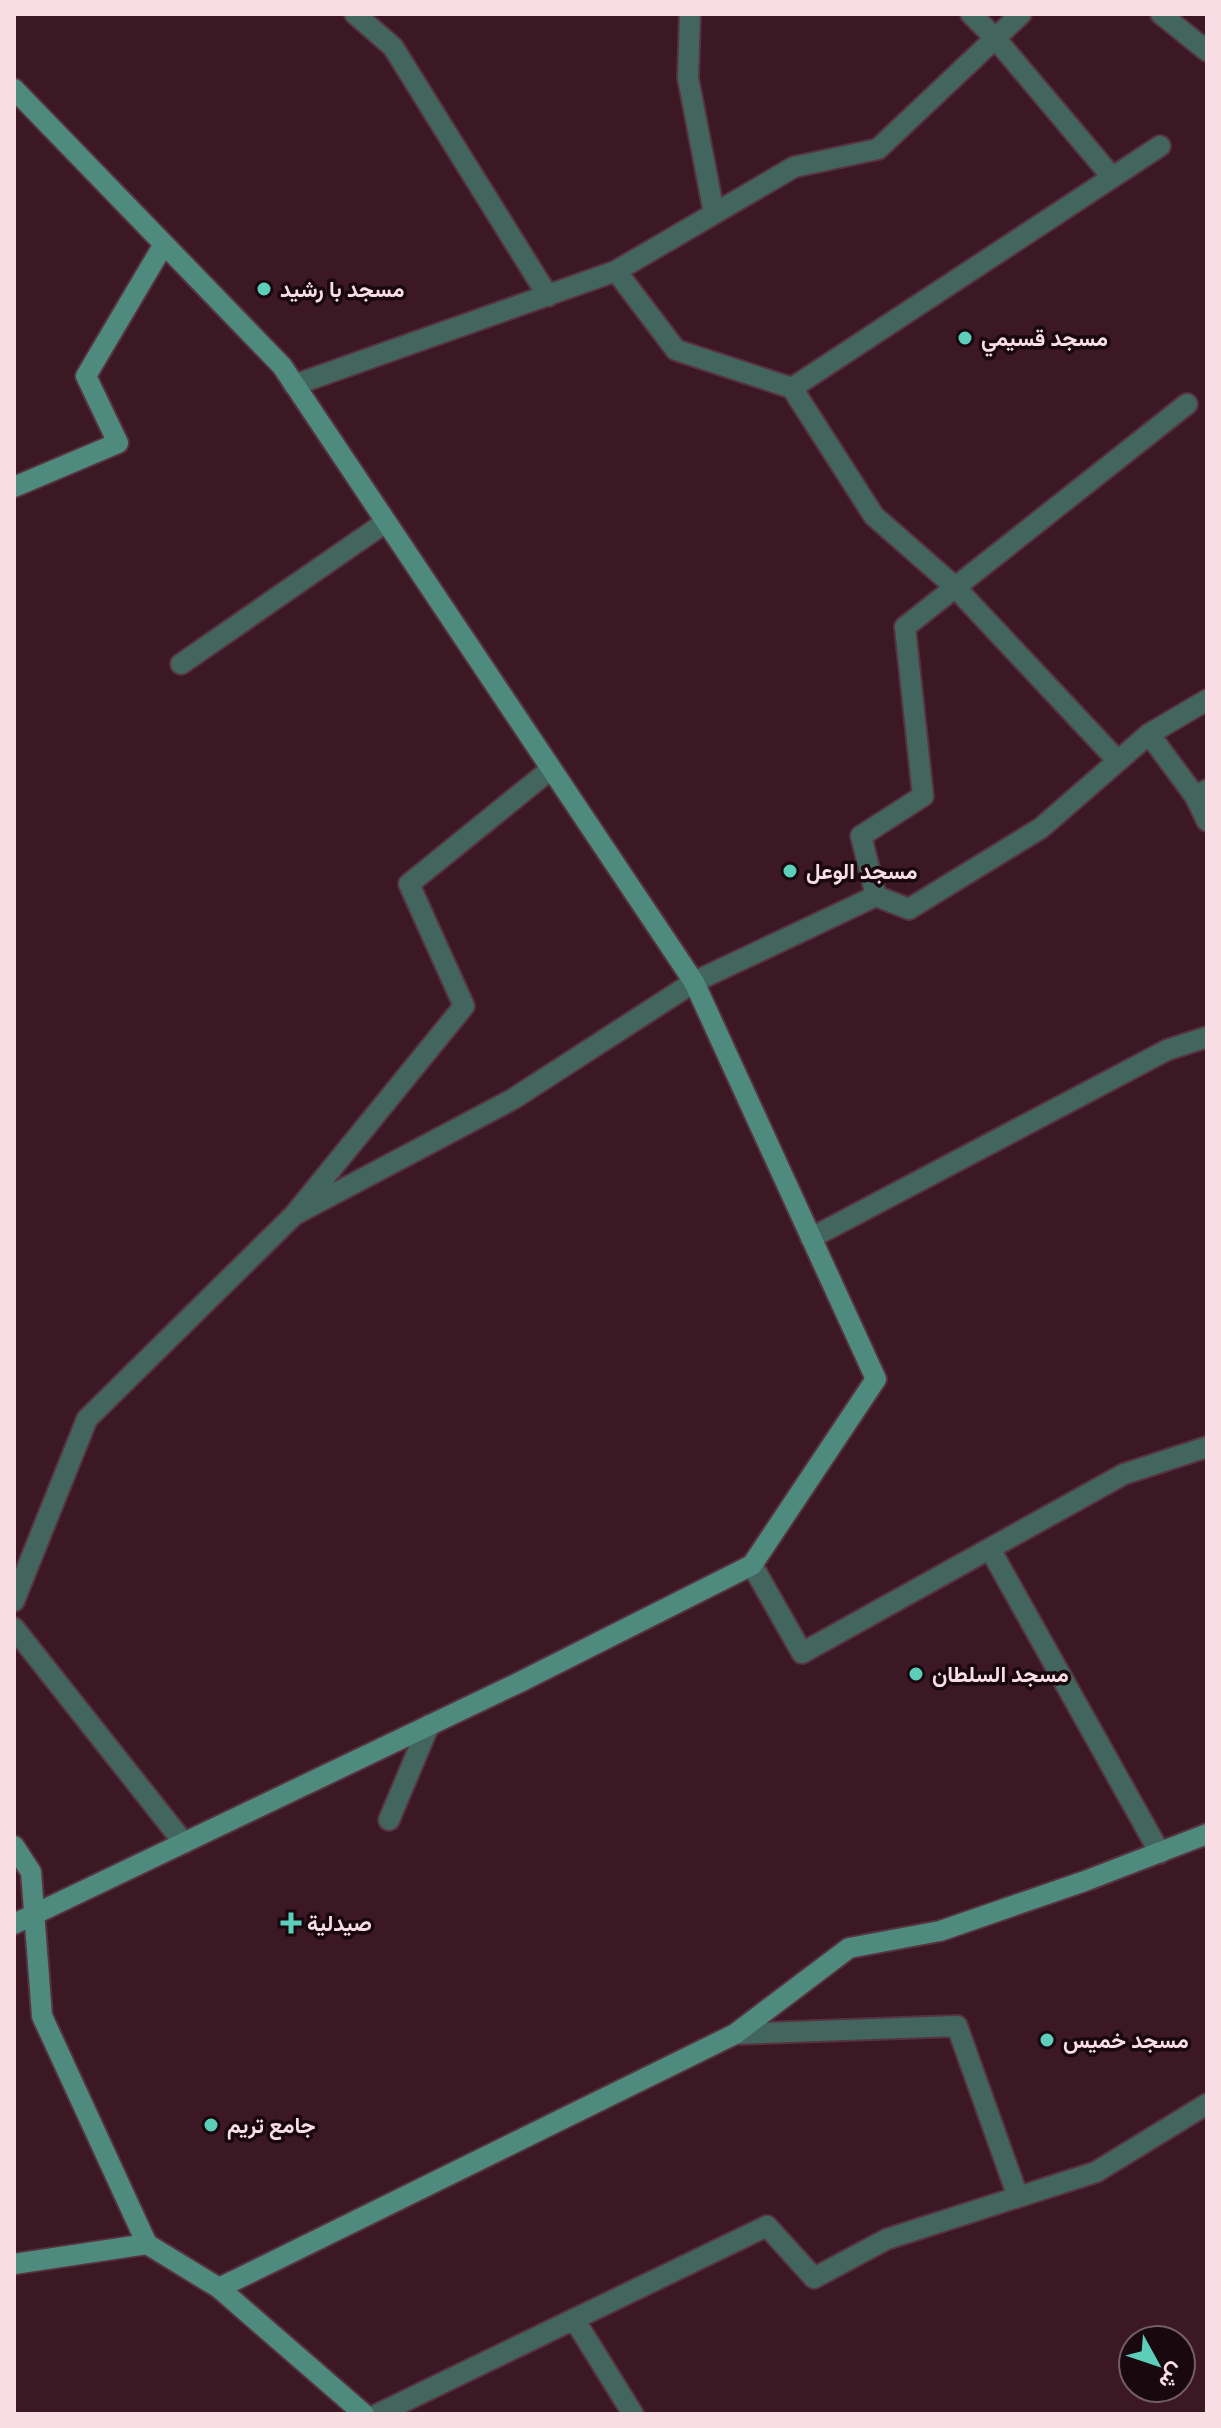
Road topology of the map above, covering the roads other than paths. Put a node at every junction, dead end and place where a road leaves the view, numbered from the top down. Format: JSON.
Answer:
{"nodes":[{"id":1,"x":355,"y":14,"type":"edge"},
{"id":2,"x":690,"y":14,"type":"edge"},
{"id":3,"x":971,"y":14,"type":"edge"},
{"id":4,"x":1021,"y":14,"type":"edge"},
{"id":5,"x":1161,"y":14,"type":"edge"},
{"id":6,"x":995,"y":38,"type":"junction"},
{"id":7,"x":1207,"y":51,"type":"edge"},
{"id":8,"x":17,"y":97,"type":"edge"},
{"id":9,"x":1160,"y":146,"type":"dead end"},
{"id":10,"x":1112,"y":177,"type":"junction"},
{"id":11,"x":714,"y":213,"type":"junction"},
{"id":12,"x":164,"y":244,"type":"junction"},
{"id":13,"x":616,"y":271,"type":"junction"},
{"id":14,"x":548,"y":296,"type":"junction"},
{"id":15,"x":294,"y":385,"type":"junction"},
{"id":16,"x":792,"y":388,"type":"junction"},
{"id":17,"x":1187,"y":404,"type":"dead end"},
{"id":18,"x":14,"y":487,"type":"edge"},
{"id":19,"x":386,"y":522,"type":"junction"},
{"id":20,"x":955,"y":587,"type":"junction"},
{"id":21,"x":181,"y":664,"type":"dead end"},
{"id":22,"x":1207,"y":700,"type":"edge"},
{"id":23,"x":1149,"y":734,"type":"junction"},
{"id":24,"x":1118,"y":761,"type":"junction"},
{"id":25,"x":551,"y":769,"type":"junction"},
{"id":26,"x":1201,"y":793,"type":"edge"},
{"id":27,"x":1207,"y":821,"type":"edge"},
{"id":28,"x":876,"y":896,"type":"junction"},
{"id":29,"x":694,"y":982,"type":"junction"},
{"id":30,"x":1207,"y":1037,"type":"edge"},
{"id":31,"x":294,"y":1215,"type":"junction"},
{"id":32,"x":811,"y":1238,"type":"junction"},
{"id":33,"x":1207,"y":1447,"type":"edge"},
{"id":34,"x":990,"y":1549,"type":"junction"},
{"id":35,"x":752,"y":1565,"type":"junction"},
{"id":36,"x":14,"y":1601,"type":"edge"},
{"id":37,"x":14,"y":1628,"type":"edge"},
{"id":38,"x":429,"y":1725,"type":"junction"},
{"id":39,"x":389,"y":1820,"type":"dead end"},
{"id":40,"x":1207,"y":1834,"type":"edge"},
{"id":41,"x":184,"y":1843,"type":"junction"},
{"id":42,"x":14,"y":1846,"type":"edge"},
{"id":43,"x":1160,"y":1853,"type":"junction"},
{"id":44,"x":34,"y":1914,"type":"junction"},
{"id":45,"x":14,"y":1924,"type":"edge"},
{"id":46,"x":735,"y":2034,"type":"junction"},
{"id":47,"x":1207,"y":2104,"type":"edge"},
{"id":48,"x":1018,"y":2197,"type":"junction"},
{"id":49,"x":147,"y":2244,"type":"junction"},
{"id":50,"x":14,"y":2264,"type":"edge"},
{"id":51,"x":219,"y":2288,"type":"junction"},
{"id":52,"x":574,"y":2319,"type":"junction"},
{"id":53,"x":364,"y":2414,"type":"edge"},
{"id":54,"x":378,"y":2414,"type":"edge"},
{"id":55,"x":633,"y":2414,"type":"edge"}],
"edges":[{"from":1,"to":14,"type":"street"},
{"from":2,"to":11,"type":"street"},
{"from":3,"to":6,"type":"street"},
{"from":4,"to":6,"type":"street"},
{"from":5,"to":7,"type":"street"},
{"from":6,"to":10,"type":"street"},
{"from":6,"to":11,"type":"street"},
{"from":8,"to":12,"type":"street"},
{"from":9,"to":10,"type":"street"},
{"from":10,"to":16,"type":"street"},
{"from":11,"to":13,"type":"street"},
{"from":12,"to":15,"type":"street"},
{"from":12,"to":18,"type":"street"},
{"from":13,"to":14,"type":"street"},
{"from":13,"to":16,"type":"street"},
{"from":14,"to":15,"type":"street"},
{"from":15,"to":19,"type":"street"},
{"from":16,"to":20,"type":"street"},
{"from":17,"to":20,"type":"street"},
{"from":19,"to":21,"type":"street"},
{"from":19,"to":25,"type":"street"},
{"from":20,"to":24,"type":"street"},
{"from":20,"to":28,"type":"street"},
{"from":22,"to":23,"type":"street"},
{"from":23,"to":24,"type":"street"},
{"from":23,"to":26,"type":"street"},
{"from":24,"to":28,"type":"street"},
{"from":25,"to":29,"type":"street"},
{"from":25,"to":31,"type":"street"},
{"from":26,"to":27,"type":"street"},
{"from":28,"to":29,"type":"street"},
{"from":29,"to":31,"type":"street"},
{"from":29,"to":32,"type":"street"},
{"from":30,"to":32,"type":"street"},
{"from":31,"to":36,"type":"street"},
{"from":32,"to":35,"type":"street"},
{"from":33,"to":34,"type":"street"},
{"from":34,"to":35,"type":"street"},
{"from":34,"to":43,"type":"street"},
{"from":35,"to":38,"type":"street"},
{"from":37,"to":41,"type":"street"},
{"from":38,"to":39,"type":"street"},
{"from":38,"to":41,"type":"street"},
{"from":40,"to":43,"type":"street"},
{"from":41,"to":44,"type":"street"},
{"from":42,"to":44,"type":"street"},
{"from":43,"to":46,"type":"street"},
{"from":44,"to":45,"type":"street"},
{"from":44,"to":49,"type":"street"},
{"from":46,"to":48,"type":"street"},
{"from":46,"to":51,"type":"street"},
{"from":47,"to":48,"type":"street"},
{"from":48,"to":52,"type":"street"},
{"from":49,"to":50,"type":"street"},
{"from":49,"to":51,"type":"street"},
{"from":51,"to":53,"type":"street"},
{"from":52,"to":54,"type":"street"},
{"from":52,"to":55,"type":"street"}]}
